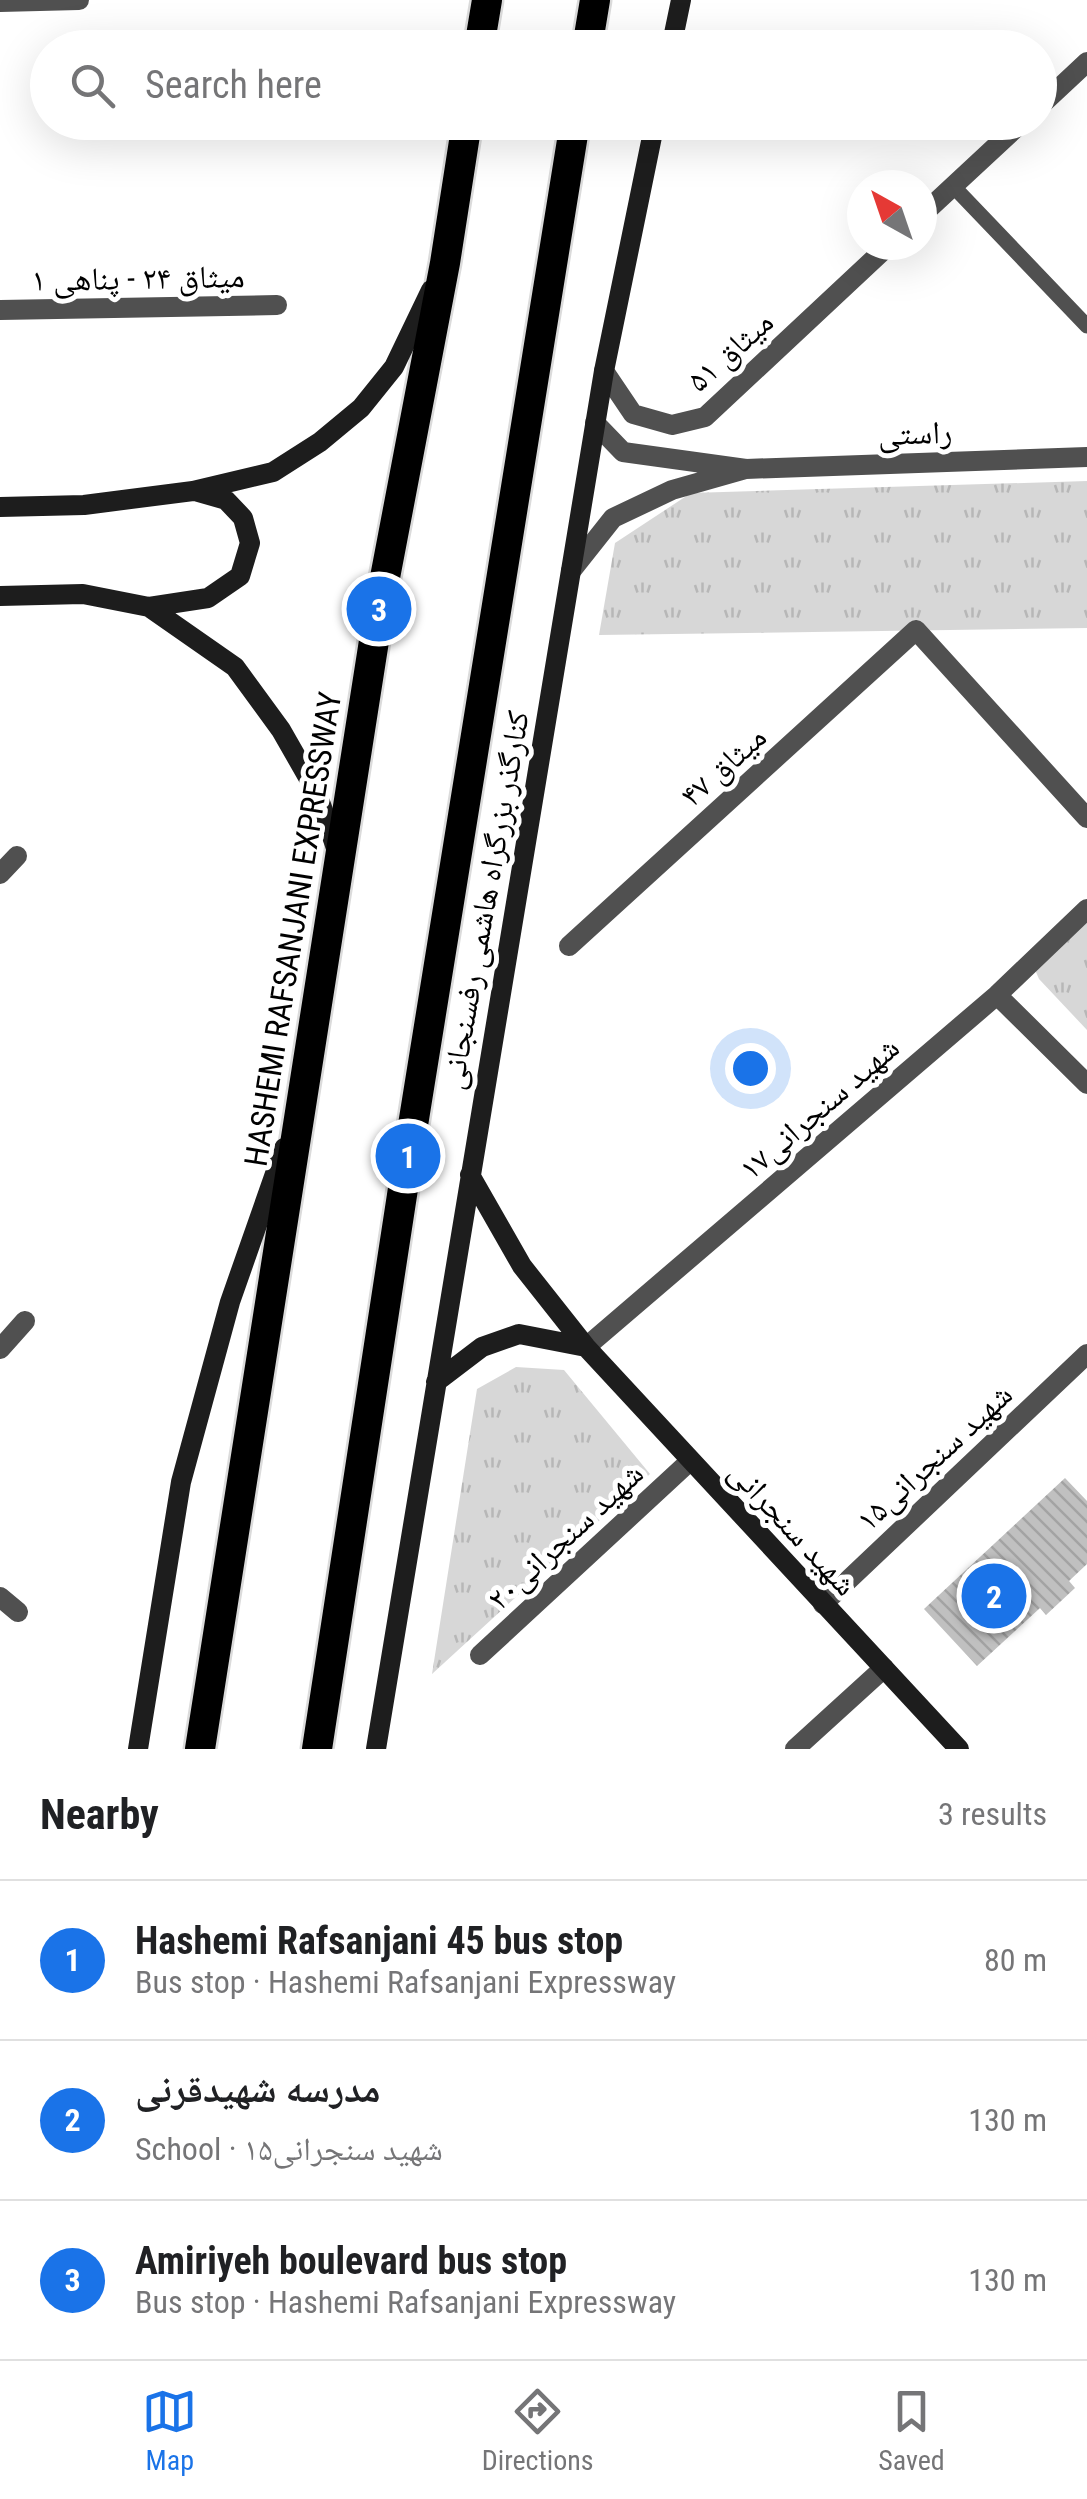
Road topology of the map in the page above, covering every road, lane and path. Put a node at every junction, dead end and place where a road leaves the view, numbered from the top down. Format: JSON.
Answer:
{"nodes":[{"id":1,"x":79,"y":0,"type":"edge"},
{"id":2,"x":487,"y":0,"type":"edge"},
{"id":3,"x":595,"y":0,"type":"edge"},
{"id":4,"x":681,"y":0,"type":"edge"},
{"id":5,"x":0,"y":2,"type":"edge"},
{"id":6,"x":482,"y":30,"type":"edge"},
{"id":7,"x":590,"y":30,"type":"edge"},
{"id":8,"x":675,"y":30,"type":"edge"},
{"id":9,"x":1087,"y":62,"type":"edge"},
{"id":10,"x":1057,"y":90,"type":"edge"},
{"id":11,"x":464,"y":140,"type":"edge"},
{"id":12,"x":572,"y":140,"type":"edge"},
{"id":13,"x":651,"y":140,"type":"edge"},
{"id":14,"x":1003,"y":140,"type":"edge"},
{"id":15,"x":953,"y":186,"type":"junction"},
{"id":16,"x":937,"y":201,"type":"edge"},
{"id":17,"x":874,"y":260,"type":"edge"},
{"id":18,"x":444,"y":263,"type":"junction"},
{"id":19,"x":277,"y":305,"type":"dead end"},
{"id":20,"x":0,"y":310,"type":"edge"},
{"id":21,"x":1087,"y":326,"type":"edge"},
{"id":22,"x":604,"y":371,"type":"junction"},
{"id":23,"x":595,"y":423,"type":"junction"},
{"id":24,"x":1087,"y":457,"type":"edge"},
{"id":25,"x":746,"y":469,"type":"junction"},
{"id":26,"x":193,"y":491,"type":"junction"},
{"id":27,"x":0,"y":507,"type":"edge"},
{"id":28,"x":571,"y":572,"type":"junction"},
{"id":29,"x":0,"y":596,"type":"edge"},
{"id":30,"x":148,"y":607,"type":"junction"},
{"id":31,"x":1087,"y":818,"type":"edge"},
{"id":32,"x":17,"y":856,"type":"dead end"},
{"id":33,"x":339,"y":858,"type":"junction"},
{"id":34,"x":0,"y":874,"type":"edge"},
{"id":35,"x":1087,"y":909,"type":"edge"},
{"id":36,"x":569,"y":946,"type":"dead end"},
{"id":37,"x":997,"y":994,"type":"junction"},
{"id":38,"x":1087,"y":1084,"type":"edge"},
{"id":39,"x":300,"y":1104,"type":"junction"},
{"id":40,"x":470,"y":1175,"type":"junction"},
{"id":41,"x":25,"y":1321,"type":"dead end"},
{"id":42,"x":586,"y":1347,"type":"junction"},
{"id":43,"x":0,"y":1349,"type":"edge"},
{"id":44,"x":1087,"y":1354,"type":"edge"},
{"id":45,"x":436,"y":1382,"type":"junction"},
{"id":46,"x":690,"y":1461,"type":"junction"},
{"id":47,"x":0,"y":1596,"type":"edge"},
{"id":48,"x":823,"y":1604,"type":"junction"},
{"id":49,"x":18,"y":1612,"type":"dead end"},
{"id":50,"x":480,"y":1654,"type":"dead end"},
{"id":51,"x":884,"y":1668,"type":"junction"},
{"id":52,"x":138,"y":1749,"type":"edge"},
{"id":53,"x":200,"y":1749,"type":"edge"},
{"id":54,"x":317,"y":1749,"type":"edge"},
{"id":55,"x":376,"y":1749,"type":"edge"},
{"id":56,"x":795,"y":1749,"type":"edge"},
{"id":57,"x":959,"y":1749,"type":"edge"}],
"edges":[{"from":1,"to":5,"type":"street"},
{"from":2,"to":6,"type":"highway"},
{"from":3,"to":7,"type":"highway"},
{"from":4,"to":8,"type":"street"},
{"from":9,"to":10,"type":"street"},
{"from":11,"to":18,"type":"highway","name":"HASHEMI RAFSANJANI EXPRESSWAY"},
{"from":12,"to":54,"type":"highway"},
{"from":13,"to":22,"type":"street","name":"کنارگذر بزرگراه هاشمی رفسنجانی"},
{"from":14,"to":15,"type":"street"},
{"from":15,"to":16,"type":"street"},
{"from":15,"to":21,"type":"lane"},
{"from":17,"to":22,"type":"street","name":"میثاق ۵۱"},
{"from":18,"to":26,"type":"street"},
{"from":18,"to":33,"type":"highway","name":"HASHEMI RAFSANJANI EXPRESSWAY"},
{"from":19,"to":20,"type":"street","name":"میثاق ۲۴ - پناهی ۱"},
{"from":22,"to":23,"type":"street","name":"کنارگذر بزرگراه هاشمی رفسنجانی"},
{"from":23,"to":25,"type":"street"},
{"from":23,"to":28,"type":"street","name":"کنارگذر بزرگراه هاشمی رفسنجانی"},
{"from":24,"to":25,"type":"street","name":"راستی"},
{"from":25,"to":28,"type":"street"},
{"from":26,"to":27,"type":"street"},
{"from":26,"to":30,"type":"street"},
{"from":28,"to":40,"type":"street","name":"کنارگذر بزرگراه هاشمی رفسنجانی"},
{"from":29,"to":30,"type":"street"},
{"from":30,"to":33,"type":"street"},
{"from":31,"to":36,"type":"street","name":"میثاق ۴۷"},
{"from":32,"to":34,"type":"street"},
{"from":33,"to":39,"type":"highway","name":"HASHEMI RAFSANJANI EXPRESSWAY"},
{"from":35,"to":37,"type":"street","name":"شهید سنجرانی۱۷"},
{"from":37,"to":38,"type":"street"},
{"from":37,"to":42,"type":"street","name":"شهید سنجرانی۱۷"},
{"from":39,"to":52,"type":"street"},
{"from":39,"to":53,"type":"highway","name":"HASHEMI RAFSANJANI EXPRESSWAY"},
{"from":40,"to":42,"type":"street","name":"شهید سنجرانی"},
{"from":40,"to":45,"type":"street","name":"کنارگذر بزرگراه هاشمی رفسنجانی"},
{"from":41,"to":43,"type":"street"},
{"from":42,"to":45,"type":"street"},
{"from":42,"to":46,"type":"street","name":"شهید سنجرانی"},
{"from":44,"to":48,"type":"street","name":"شهید سنجرانی۱۵"},
{"from":45,"to":55,"type":"street","name":"کنارگذر بزرگراه هاشمی رفسنجانی"},
{"from":46,"to":48,"type":"street","name":"شهید سنجرانی"},
{"from":46,"to":50,"type":"street","name":"شهید سنجرانی۲۰"},
{"from":47,"to":49,"type":"street"},
{"from":48,"to":51,"type":"street","name":"شهید سنجرانی"},
{"from":51,"to":56,"type":"street"},
{"from":51,"to":57,"type":"street","name":"شهید سنجرانی"}]}
